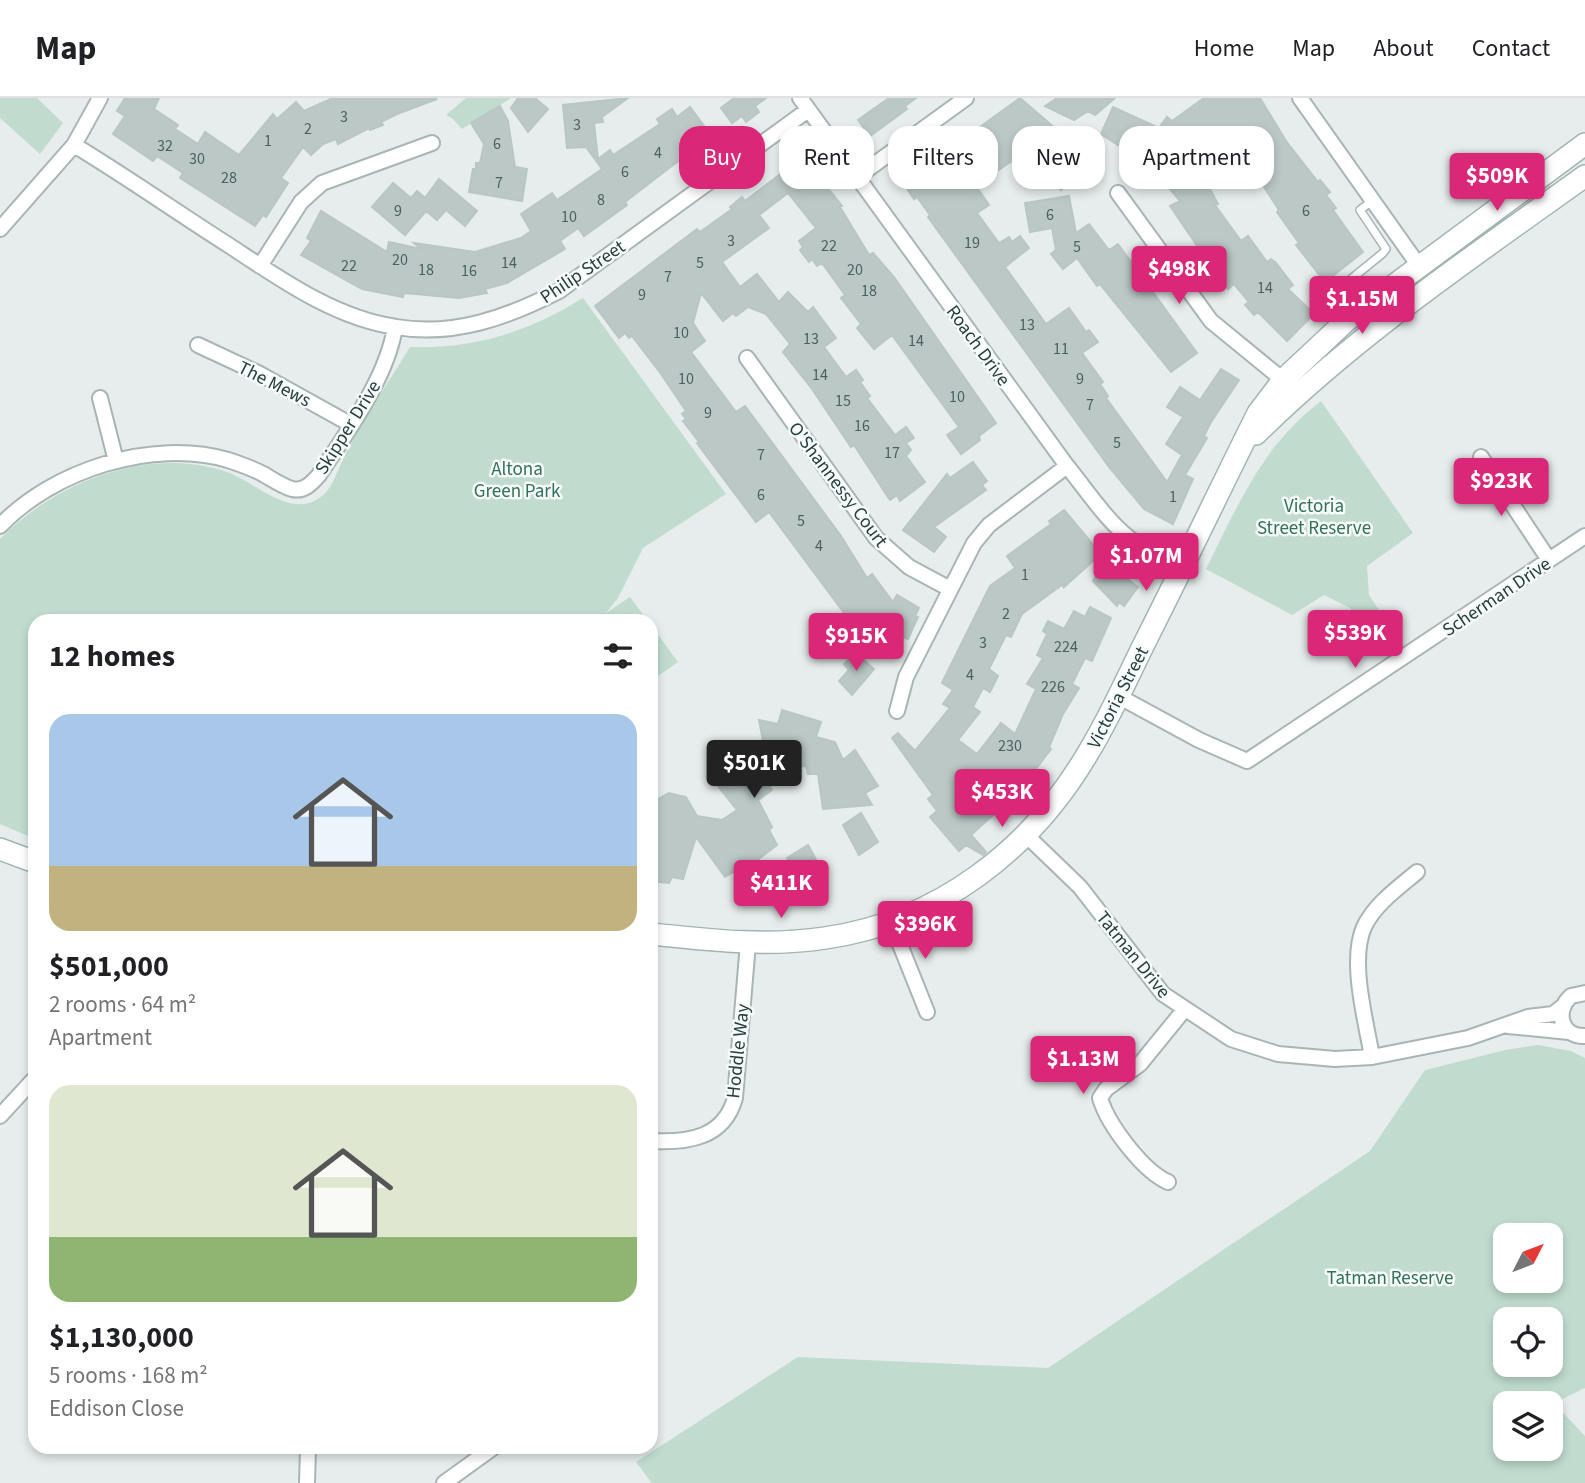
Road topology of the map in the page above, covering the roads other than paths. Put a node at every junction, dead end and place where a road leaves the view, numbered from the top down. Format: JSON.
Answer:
{"nodes":[{"id":1,"x":100,"y":98,"type":"edge"},
{"id":2,"x":965,"y":98,"type":"edge"},
{"id":3,"x":1300,"y":98,"type":"edge"},
{"id":4,"x":804,"y":104,"type":"edge"},
{"id":5,"x":820,"y":126,"type":"edge"},
{"id":6,"x":432,"y":143,"type":"dead end"},
{"id":7,"x":1585,"y":144,"type":"edge"},
{"id":8,"x":74,"y":145,"type":"junction"},
{"id":9,"x":874,"y":165,"type":"edge"},
{"id":10,"x":1585,"y":176,"type":"edge"},
{"id":11,"x":866,"y":189,"type":"edge"},
{"id":12,"x":1118,"y":193,"type":"dead end"},
{"id":13,"x":1372,"y":201,"type":"junction"},
{"id":14,"x":0,"y":229,"type":"edge"},
{"id":15,"x":260,"y":266,"type":"junction"},
{"id":16,"x":1419,"y":266,"type":"junction"},
{"id":17,"x":1435,"y":285,"type":"junction"},
{"id":18,"x":1347,"y":320,"type":"junction"},
{"id":19,"x":395,"y":327,"type":"junction"},
{"id":20,"x":198,"y":345,"type":"dead end"},
{"id":21,"x":747,"y":358,"type":"dead end"},
{"id":22,"x":1291,"y":386,"type":"junction"},
{"id":23,"x":100,"y":398,"type":"dead end"},
{"id":24,"x":350,"y":424,"type":"junction"},
{"id":25,"x":1481,"y":457,"type":"dead end"},
{"id":26,"x":116,"y":461,"type":"junction"},
{"id":27,"x":1067,"y":466,"type":"junction"},
{"id":28,"x":0,"y":526,"type":"edge"},
{"id":29,"x":1585,"y":536,"type":"edge"},
{"id":30,"x":1549,"y":560,"type":"junction"},
{"id":31,"x":1182,"y":567,"type":"junction"},
{"id":32,"x":950,"y":589,"type":"junction"},
{"id":33,"x":1118,"y":696,"type":"junction"},
{"id":34,"x":897,"y":711,"type":"dead end"},
{"id":35,"x":1026,"y":835,"type":"junction"},
{"id":36,"x":0,"y":849,"type":"edge"},
{"id":37,"x":28,"y":859,"type":"edge"},
{"id":38,"x":1417,"y":872,"type":"dead end"},
{"id":39,"x":891,"y":922,"type":"junction"},
{"id":40,"x":658,"y":935,"type":"edge"},
{"id":41,"x":748,"y":943,"type":"junction"},
{"id":42,"x":1583,"y":991,"type":"edge"},
{"id":43,"x":1562,"y":1007,"type":"junction"},
{"id":44,"x":1184,"y":1010,"type":"junction"},
{"id":45,"x":927,"y":1012,"type":"dead end"},
{"id":46,"x":1507,"y":1026,"type":"junction"},
{"id":47,"x":1569,"y":1032,"type":"junction"},
{"id":48,"x":1585,"y":1036,"type":"edge"},
{"id":49,"x":1372,"y":1057,"type":"junction"},
{"id":50,"x":28,"y":1086,"type":"edge"},
{"id":51,"x":0,"y":1116,"type":"edge"},
{"id":52,"x":658,"y":1141,"type":"edge"},
{"id":53,"x":1168,"y":1182,"type":"dead end"},
{"id":54,"x":308,"y":1454,"type":"edge"},
{"id":55,"x":484,"y":1454,"type":"edge"},
{"id":56,"x":307,"y":1483,"type":"edge"},
{"id":57,"x":444,"y":1483,"type":"edge"}],
"edges":[{"from":1,"to":8,"type":"street"},
{"from":2,"to":9,"type":"street"},
{"from":3,"to":13,"type":"street"},
{"from":4,"to":5,"type":"street","name":"Roach Drive"},
{"from":4,"to":19,"type":"street","name":"Philip Street"},
{"from":6,"to":15,"type":"street"},
{"from":7,"to":16,"type":"street","name":"Victoria Street"},
{"from":8,"to":14,"type":"street"},
{"from":8,"to":15,"type":"street","name":"Philip Street"},
{"from":10,"to":17,"type":"street","name":"Victoria Street"},
{"from":11,"to":27,"type":"street","name":"Roach Drive"},
{"from":12,"to":22,"type":"street"},
{"from":13,"to":16,"type":"street"},
{"from":13,"to":18,"type":"lane"},
{"from":15,"to":19,"type":"street","name":"Philip Street"},
{"from":16,"to":17,"type":"street"},
{"from":16,"to":18,"type":"street","name":"Victoria Street"},
{"from":17,"to":22,"type":"street","name":"Victoria Street"},
{"from":18,"to":22,"type":"street","name":"Victoria Street"},
{"from":19,"to":24,"type":"street","name":"Skipper Drive"},
{"from":20,"to":24,"type":"street","name":"The Mews"},
{"from":21,"to":32,"type":"street","name":"O'Shannessy Court"},
{"from":22,"to":31,"type":"street","name":"Victoria Street"},
{"from":23,"to":26,"type":"street"},
{"from":24,"to":26,"type":"street","name":"Skipper Drive"},
{"from":25,"to":30,"type":"street"},
{"from":26,"to":28,"type":"street","name":"Skipper Drive"},
{"from":27,"to":31,"type":"street","name":"Roach Drive"},
{"from":27,"to":32,"type":"street"},
{"from":29,"to":30,"type":"street","name":"Scherman Drive"},
{"from":30,"to":33,"type":"street","name":"Scherman Drive"},
{"from":31,"to":33,"type":"street","name":"Victoria Street"},
{"from":32,"to":34,"type":"street"},
{"from":33,"to":35,"type":"street","name":"Victoria Street"},
{"from":35,"to":39,"type":"street","name":"Victoria Street"},
{"from":35,"to":44,"type":"street","name":"Tatman Drive"},
{"from":36,"to":37,"type":"street"},
{"from":38,"to":49,"type":"street"},
{"from":39,"to":41,"type":"street","name":"Victoria Street"},
{"from":39,"to":45,"type":"street"},
{"from":40,"to":41,"type":"street","name":"Victoria Street"},
{"from":41,"to":52,"type":"street","name":"Hoddle Way"},
{"from":42,"to":43,"type":"street"},
{"from":43,"to":46,"type":"street","name":"Tatman Drive"},
{"from":43,"to":47,"type":"street"},
{"from":44,"to":49,"type":"street","name":"Tatman Drive"},
{"from":44,"to":53,"type":"street"},
{"from":46,"to":47,"type":"street","name":"Tatman Drive"},
{"from":46,"to":49,"type":"street","name":"Tatman Drive"},
{"from":47,"to":48,"type":"street","name":"Tatman Drive"},
{"from":50,"to":51,"type":"street"},
{"from":54,"to":56,"type":"street"},
{"from":55,"to":57,"type":"street"}]}
